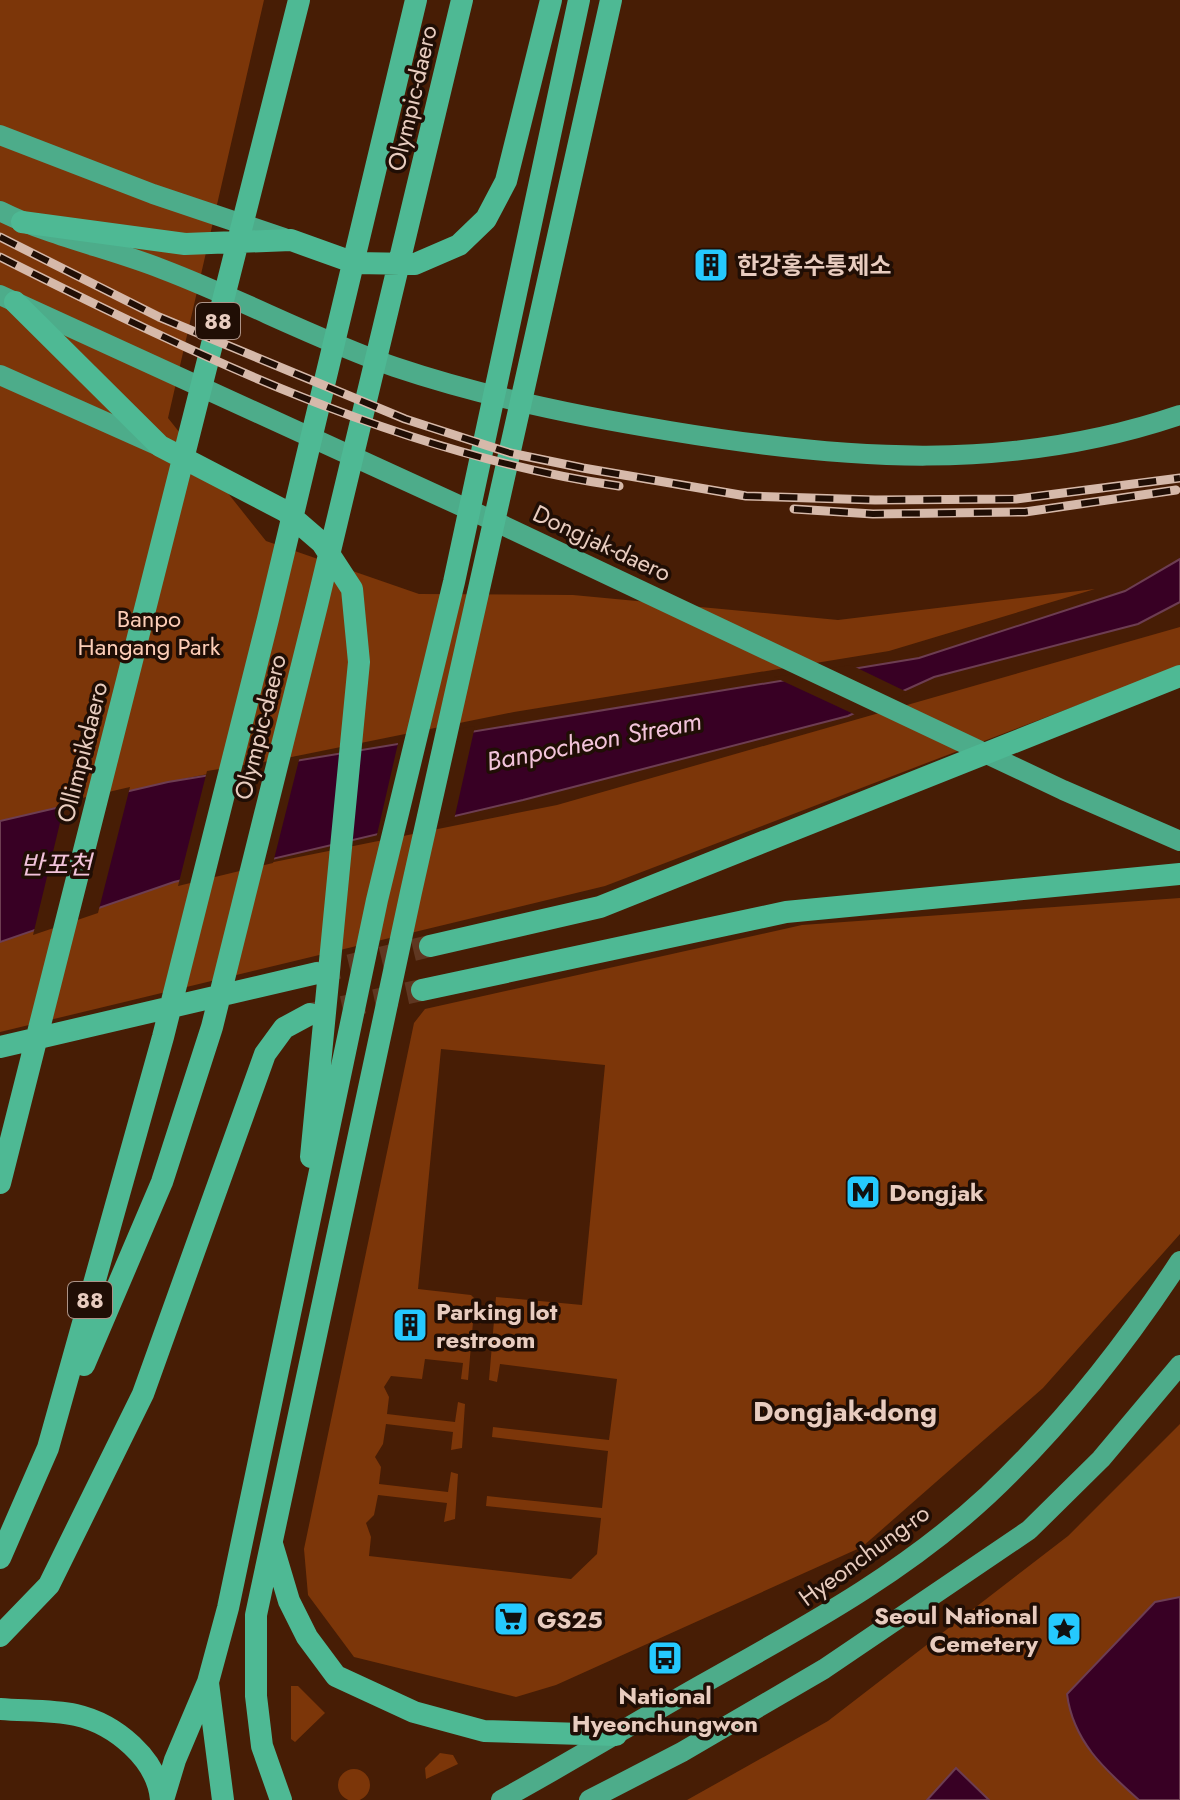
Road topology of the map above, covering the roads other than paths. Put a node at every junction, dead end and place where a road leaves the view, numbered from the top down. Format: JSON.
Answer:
{"nodes":[{"id":1,"x":299,"y":0,"type":"edge"},
{"id":2,"x":416,"y":0,"type":"edge"},
{"id":3,"x":462,"y":0,"type":"edge"},
{"id":4,"x":551,"y":0,"type":"edge"},
{"id":5,"x":579,"y":0,"type":"edge"},
{"id":6,"x":611,"y":0,"type":"edge"},
{"id":7,"x":0,"y":135,"type":"edge"},
{"id":8,"x":0,"y":211,"type":"edge"},
{"id":9,"x":22,"y":222,"type":"junction"},
{"id":10,"x":291,"y":240,"type":"junction"},
{"id":11,"x":8,"y":298,"type":"edge"},
{"id":12,"x":0,"y":375,"type":"edge"},
{"id":13,"x":1180,"y":415,"type":"edge"},
{"id":14,"x":160,"y":446,"type":"junction"},
{"id":15,"x":1180,"y":676,"type":"edge"},
{"id":16,"x":1180,"y":841,"type":"edge"},
{"id":17,"x":1180,"y":874,"type":"edge"},
{"id":18,"x":430,"y":946,"type":"tunnel mouth"},
{"id":19,"x":317,"y":973,"type":"tunnel mouth"},
{"id":20,"x":422,"y":990,"type":"tunnel mouth"},
{"id":21,"x":310,"y":1014,"type":"tunnel mouth"},
{"id":22,"x":0,"y":1047,"type":"edge"},
{"id":23,"x":0,"y":1183,"type":"edge"},
{"id":24,"x":306,"y":1230,"type":"junction"},
{"id":25,"x":1180,"y":1261,"type":"edge"},
{"id":26,"x":1180,"y":1365,"type":"edge"},
{"id":27,"x":48,"y":1448,"type":"junction"},
{"id":28,"x":271,"y":1540,"type":"junction"},
{"id":29,"x":0,"y":1558,"type":"edge"},
{"id":30,"x":0,"y":1636,"type":"edge"},
{"id":31,"x":208,"y":1682,"type":"junction"},
{"id":32,"x":0,"y":1709,"type":"edge"},
{"id":33,"x":616,"y":1735,"type":"junction"},
{"id":34,"x":162,"y":1800,"type":"edge"},
{"id":35,"x":223,"y":1800,"type":"edge"},
{"id":36,"x":281,"y":1800,"type":"edge"},
{"id":37,"x":501,"y":1800,"type":"edge"},
{"id":38,"x":589,"y":1800,"type":"edge"}],
"edges":[{"from":1,"to":23,"type":"highway","name":"Ollimpikdaero","number":"88"},
{"from":2,"to":27,"type":"highway","name":"Olympic-daero","number":"88"},
{"from":3,"to":27,"type":"highway","name":"Olympic-daero","number":"88"},
{"from":4,"to":10,"type":"highway"},
{"from":5,"to":24,"type":"highway"},
{"from":6,"to":28,"type":"highway"},
{"from":7,"to":10,"type":"main road"},
{"from":8,"to":9,"type":"main road"},
{"from":9,"to":10,"type":"highway"},
{"from":9,"to":13,"type":"main road"},
{"from":11,"to":14,"type":"highway"},
{"from":11,"to":16,"type":"main road","name":"Dongjak-daero"},
{"from":12,"to":14,"type":"main road"},
{"from":14,"to":24,"type":"highway"},
{"from":15,"to":18,"type":"highway"},
{"from":17,"to":20,"type":"highway"},
{"from":19,"to":22,"type":"highway"},
{"from":21,"to":30,"type":"highway"},
{"from":24,"to":31,"type":"highway"},
{"from":25,"to":33,"type":"main road","name":"Hyeonchung-ro"},
{"from":26,"to":38,"type":"main road"},
{"from":27,"to":29,"type":"highway","name":"Olympic-daero","number":"88"},
{"from":28,"to":33,"type":"highway"},
{"from":28,"to":36,"type":"highway"},
{"from":31,"to":34,"type":"highway"},
{"from":31,"to":35,"type":"highway"},
{"from":32,"to":34,"type":"highway"},
{"from":33,"to":37,"type":"main road","name":"Hyeonchung-ro"}]}
